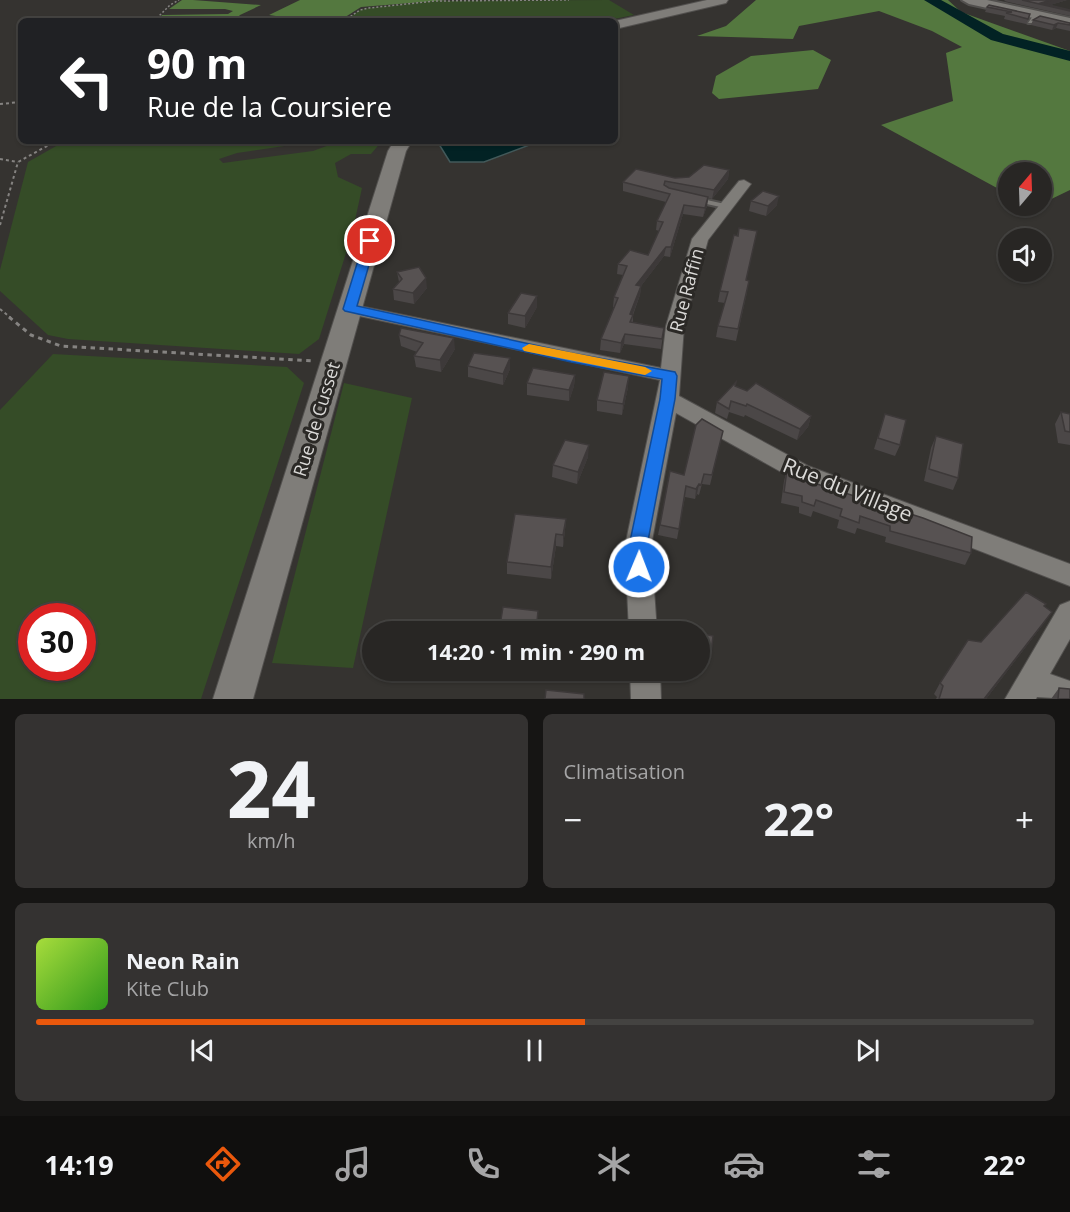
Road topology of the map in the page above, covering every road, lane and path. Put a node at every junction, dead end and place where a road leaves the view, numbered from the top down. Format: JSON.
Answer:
{"nodes":[{"id":1,"x":179,"y":0,"type":"edge"},
{"id":2,"x":569,"y":0,"type":"edge"},
{"id":3,"x":722,"y":0,"type":"edge"},
{"id":4,"x":969,"y":0,"type":"edge"},
{"id":5,"x":693,"y":4,"type":"edge"},
{"id":6,"x":157,"y":18,"type":"edge"},
{"id":7,"x":348,"y":18,"type":"edge"},
{"id":8,"x":1070,"y":22,"type":"edge"},
{"id":9,"x":618,"y":24,"type":"edge"},
{"id":10,"x":18,"y":102,"type":"edge"},
{"id":11,"x":0,"y":104,"type":"edge"},
{"id":12,"x":51,"y":144,"type":"edge"},
{"id":13,"x":401,"y":144,"type":"edge"},
{"id":14,"x":0,"y":159,"type":"edge"},
{"id":15,"x":18,"y":162,"type":"junction"},
{"id":16,"x":744,"y":184,"type":"dead end"},
{"id":17,"x":691,"y":198,"type":"edge"},
{"id":18,"x":725,"y":206,"type":"junction"},
{"id":19,"x":0,"y":225,"type":"edge"},
{"id":20,"x":0,"y":309,"type":"edge"},
{"id":21,"x":350,"y":309,"type":"junction"},
{"id":22,"x":334,"y":362,"type":"junction"},
{"id":23,"x":669,"y":387,"type":"junction"},
{"id":24,"x":1070,"y":575,"type":"edge"},
{"id":25,"x":1070,"y":614,"type":"edge"},
{"id":26,"x":642,"y":621,"type":"edge"},
{"id":27,"x":645,"y":681,"type":"edge"},
{"id":28,"x":1026,"y":690,"type":"edge"},
{"id":29,"x":1070,"y":695,"type":"edge"},
{"id":30,"x":233,"y":699,"type":"edge"},
{"id":31,"x":646,"y":699,"type":"edge"}],
"edges":[{"from":1,"to":6,"type":"path"},
{"from":2,"to":7,"type":"path"},
{"from":3,"to":5,"type":"street"},
{"from":4,"to":8,"type":"main road"},
{"from":5,"to":9,"type":"street"},
{"from":10,"to":11,"type":"path"},
{"from":12,"to":15,"type":"path"},
{"from":13,"to":21,"type":"street","name":"Rue de Cusset"},
{"from":14,"to":15,"type":"path"},
{"from":15,"to":19,"type":"path"},
{"from":16,"to":18,"type":"street","name":"Rue Raffin"},
{"from":17,"to":18,"type":"lane"},
{"from":18,"to":23,"type":"street","name":"Rue Raffin"},
{"from":20,"to":22,"type":"path"},
{"from":21,"to":22,"type":"street","name":"Rue de Cusset"},
{"from":21,"to":23,"type":"street","name":"Rue du Village"},
{"from":22,"to":30,"type":"street","name":"Rue de Cusset"},
{"from":23,"to":24,"type":"street","name":"Rue du Village"},
{"from":23,"to":26,"type":"street","name":"Rue Raffin"},
{"from":25,"to":28,"type":"street"},
{"from":27,"to":31,"type":"street"},
{"from":28,"to":29,"type":"street"}]}
